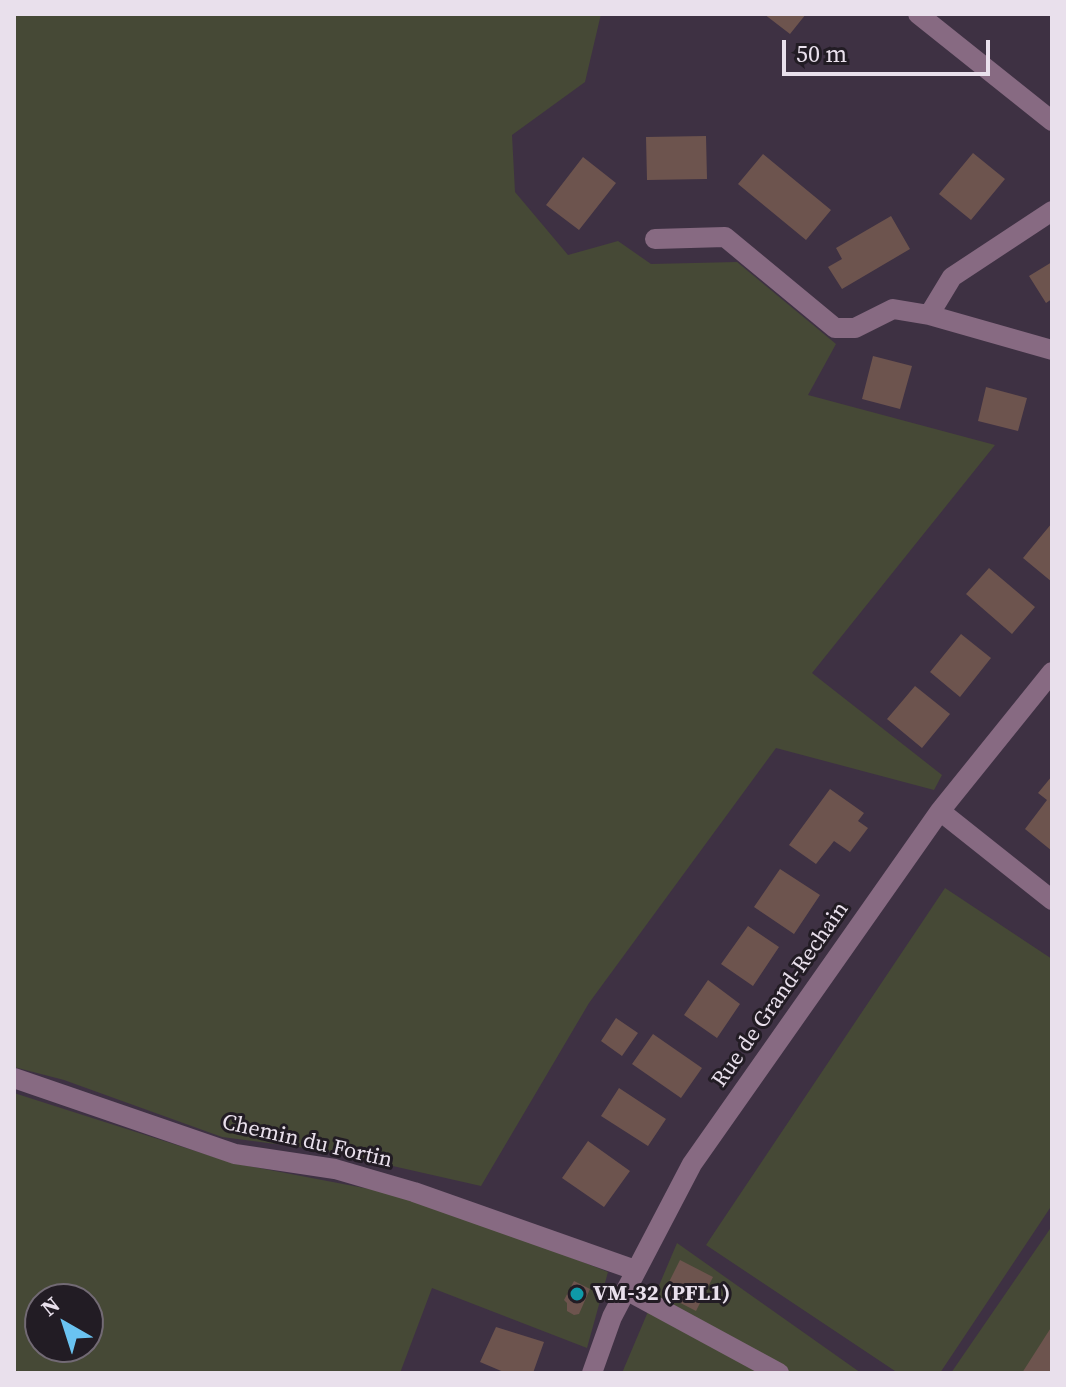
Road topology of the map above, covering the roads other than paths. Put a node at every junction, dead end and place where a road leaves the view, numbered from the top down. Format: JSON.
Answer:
{"nodes":[{"id":1,"x":918,"y":14,"type":"edge"},
{"id":2,"x":1052,"y":121,"type":"edge"},
{"id":3,"x":1052,"y":211,"type":"edge"},
{"id":4,"x":655,"y":239,"type":"dead end"},
{"id":5,"x":929,"y":315,"type":"junction"},
{"id":6,"x":1052,"y":350,"type":"edge"},
{"id":7,"x":1052,"y":672,"type":"edge"},
{"id":8,"x":940,"y":811,"type":"junction"},
{"id":9,"x":1052,"y":900,"type":"edge"},
{"id":10,"x":14,"y":1078,"type":"edge"},
{"id":11,"x":635,"y":1270,"type":"junction"},
{"id":12,"x":626,"y":1290,"type":"junction"},
{"id":13,"x":592,"y":1373,"type":"edge"},
{"id":14,"x":779,"y":1373,"type":"edge"}],
"edges":[{"from":1,"to":2,"type":"street"},
{"from":3,"to":5,"type":"street"},
{"from":4,"to":5,"type":"street"},
{"from":5,"to":6,"type":"street"},
{"from":7,"to":8,"type":"street","name":"Rue de Grand-Rechain"},
{"from":8,"to":9,"type":"street"},
{"from":8,"to":11,"type":"street","name":"Rue de Grand-Rechain"},
{"from":10,"to":11,"type":"street","name":"Chemin du Fortin"},
{"from":11,"to":12,"type":"street","name":"Rue de Grand-Rechain"},
{"from":12,"to":13,"type":"street","name":"Rue de Grand-Rechain"},
{"from":12,"to":14,"type":"street"}]}
